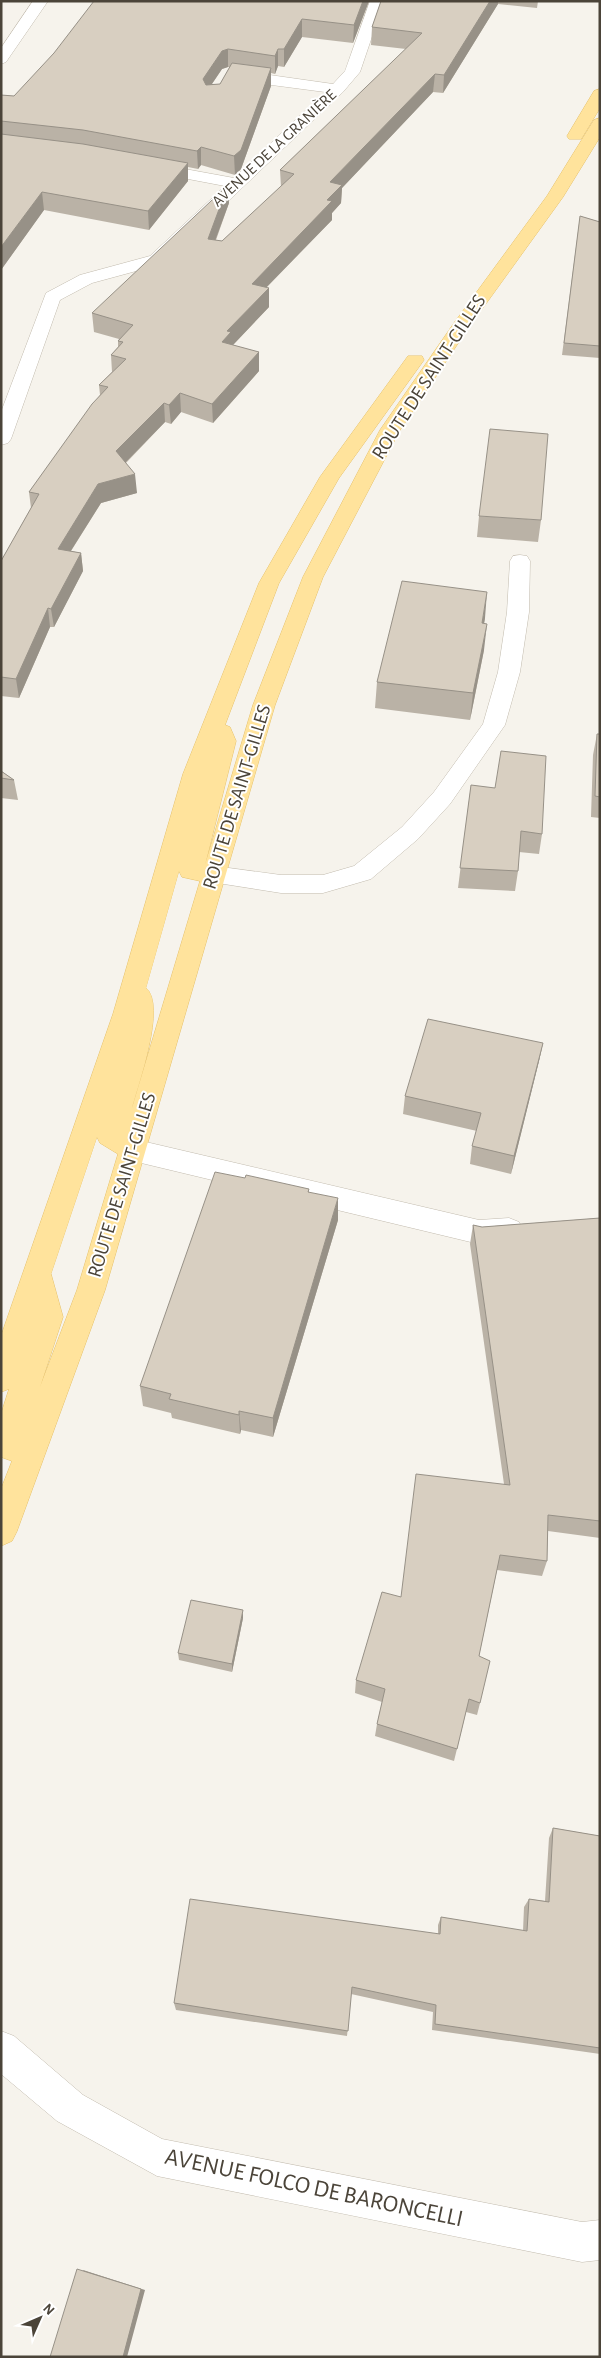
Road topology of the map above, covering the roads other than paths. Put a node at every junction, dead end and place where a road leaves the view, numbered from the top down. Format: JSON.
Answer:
{"nodes":[{"id":1,"x":41,"y":1,"type":"edge"},
{"id":2,"x":377,"y":1,"type":"edge"},
{"id":3,"x":1,"y":59,"type":"edge"},
{"id":4,"x":223,"y":82,"type":"edge"},
{"id":5,"x":337,"y":89,"type":"junction"},
{"id":6,"x":600,"y":94,"type":"edge"},
{"id":7,"x":600,"y":123,"type":"edge"},
{"id":8,"x":132,"y":164,"type":"edge"},
{"id":9,"x":236,"y":183,"type":"junction"},
{"id":10,"x":1,"y":439,"type":"edge"},
{"id":11,"x":520,"y":560,"type":"dead end"},
{"id":12,"x":217,"y":716,"type":"junction"},
{"id":13,"x":214,"y":875,"type":"junction"},
{"id":14,"x":138,"y":972,"type":"junction"},
{"id":15,"x":133,"y":1150,"type":"junction"},
{"id":16,"x":534,"y":1228,"type":"edge"},
{"id":17,"x":38,"y":1274,"type":"junction"},
{"id":18,"x":1,"y":1380,"type":"edge"},
{"id":19,"x":31,"y":1454,"type":"junction"},
{"id":20,"x":1,"y":1531,"type":"edge"},
{"id":21,"x":1,"y":2049,"type":"edge"},
{"id":22,"x":600,"y":2240,"type":"edge"}],
"edges":[{"from":1,"to":3,"type":"street"},
{"from":2,"to":5,"type":"street","name":"AVENUE DE LA GRANIÈRE"},
{"from":4,"to":5,"type":"street"},
{"from":5,"to":9,"type":"street","name":"AVENUE DE LA GRANIÈRE"},
{"from":6,"to":12,"type":"main road","name":"ROUTE DE SAINT-GILLES"},
{"from":7,"to":13,"type":"main road","name":"ROUTE DE SAINT-GILLES"},
{"from":8,"to":9,"type":"street"},
{"from":9,"to":10,"type":"street","name":"AVENUE DE LA GRANIÈRE"},
{"from":11,"to":13,"type":"street"},
{"from":12,"to":13,"type":"main road"},
{"from":12,"to":14,"type":"main road","name":"ROUTE DE SAINT-GILLES"},
{"from":13,"to":15,"type":"main road","name":"ROUTE DE SAINT-GILLES"},
{"from":14,"to":15,"type":"main road"},
{"from":14,"to":17,"type":"main road","name":"ROUTE DE SAINT-GILLES"},
{"from":15,"to":16,"type":"street"},
{"from":15,"to":19,"type":"main road","name":"ROUTE DE SAINT-GILLES"},
{"from":17,"to":18,"type":"main road","name":"ROUTE DE SAINT-GILLES"},
{"from":17,"to":19,"type":"main road"},
{"from":19,"to":20,"type":"main road","name":"ROUTE DE SAINT-GILLES"},
{"from":21,"to":22,"type":"street","name":"AVENUE FOLCO DE BARONCELLI"}]}
